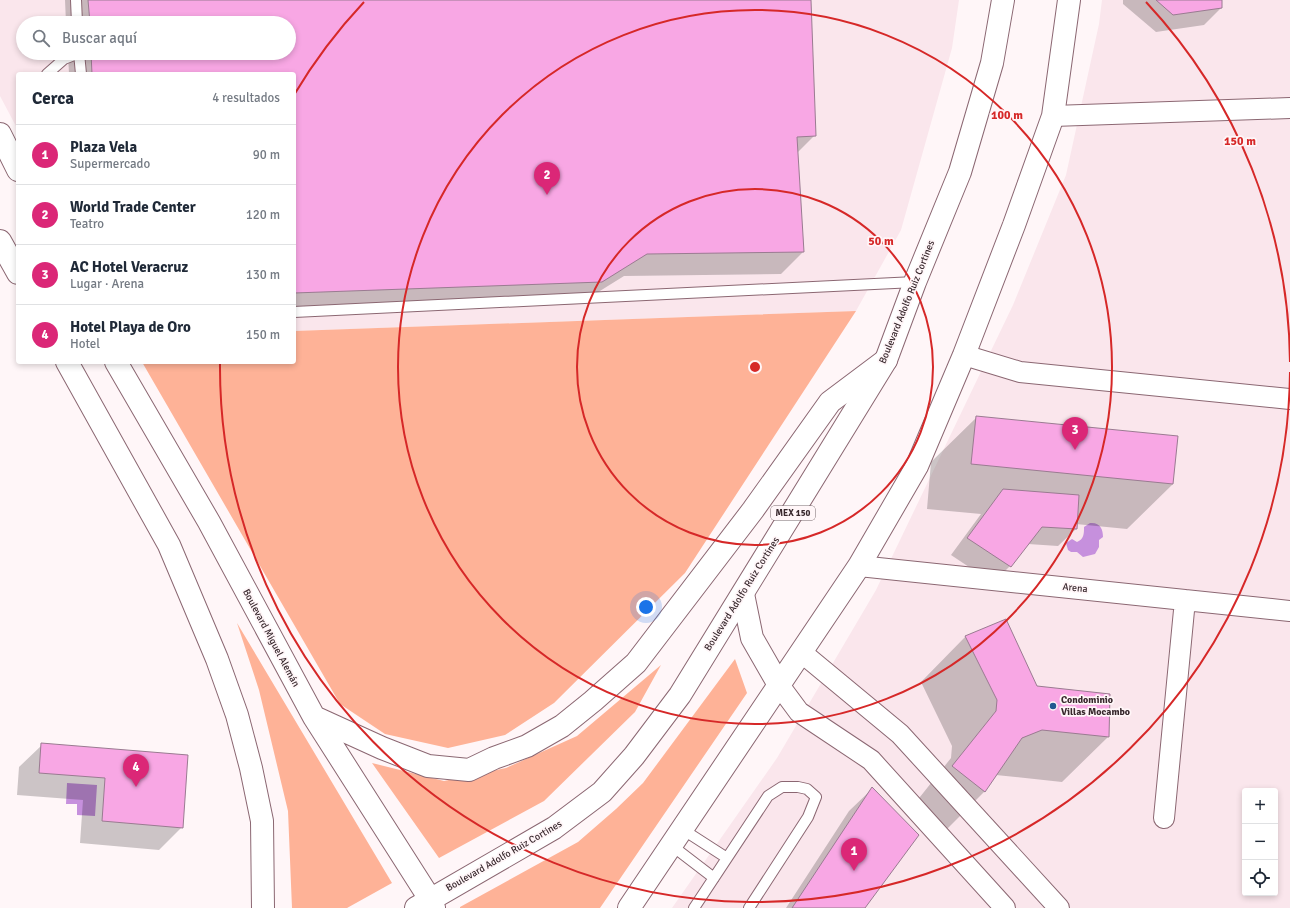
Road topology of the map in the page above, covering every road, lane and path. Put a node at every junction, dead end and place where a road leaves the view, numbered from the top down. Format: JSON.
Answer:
{"nodes":[{"id":1,"x":76,"y":0,"type":"edge"},
{"id":2,"x":1003,"y":0,"type":"edge"},
{"id":3,"x":1069,"y":0,"type":"edge"},
{"id":4,"x":77,"y":16,"type":"edge"},
{"id":5,"x":63,"y":60,"type":"edge"},
{"id":6,"x":80,"y":60,"type":"edge"},
{"id":7,"x":49,"y":72,"type":"edge"},
{"id":8,"x":81,"y":72,"type":"edge"},
{"id":9,"x":1290,"y":108,"type":"edge"},
{"id":10,"x":1053,"y":116,"type":"junction"},
{"id":11,"x":0,"y":134,"type":"edge"},
{"id":12,"x":16,"y":166,"type":"edge"},
{"id":13,"x":0,"y":241,"type":"edge"},
{"id":14,"x":16,"y":269,"type":"edge"},
{"id":15,"x":915,"y":282,"type":"junction"},
{"id":16,"x":296,"y":312,"type":"edge"},
{"id":17,"x":964,"y":355,"type":"junction"},
{"id":18,"x":886,"y":360,"type":"junction"},
{"id":19,"x":68,"y":364,"type":"edge"},
{"id":20,"x":117,"y":364,"type":"edge"},
{"id":21,"x":1290,"y":399,"type":"edge"},
{"id":22,"x":859,"y":566,"type":"junction"},
{"id":23,"x":743,"y":594,"type":"junction"},
{"id":24,"x":1185,"y":600,"type":"junction"},
{"id":25,"x":1290,"y":611,"type":"edge"},
{"id":26,"x":801,"y":652,"type":"junction"},
{"id":27,"x":779,"y":685,"type":"junction"},
{"id":28,"x":314,"y":717,"type":"junction"},
{"id":29,"x":1164,"y":818,"type":"dead end"},
{"id":30,"x":677,"y":837,"type":"junction"},
{"id":31,"x":727,"y":858,"type":"junction"},
{"id":32,"x":714,"y":878,"type":"junction"},
{"id":33,"x":427,"y":905,"type":"edge"},
{"id":34,"x":263,"y":908,"type":"edge"},
{"id":35,"x":629,"y":908,"type":"edge"},
{"id":36,"x":694,"y":908,"type":"edge"},
{"id":37,"x":749,"y":908,"type":"edge"},
{"id":38,"x":1005,"y":908,"type":"edge"},
{"id":39,"x":1059,"y":908,"type":"edge"}],
"edges":[{"from":1,"to":4,"type":"lane"},
{"from":2,"to":15,"type":"main road","name":"Boulevard Adolfo Ruiz Cortines","number":"MEX 150"},
{"from":3,"to":10,"type":"main road"},
{"from":5,"to":7,"type":"lane"},
{"from":6,"to":8,"type":"lane"},
{"from":9,"to":10,"type":"street"},
{"from":10,"to":17,"type":"main road"},
{"from":11,"to":12,"type":"main road"},
{"from":13,"to":14,"type":"main road"},
{"from":15,"to":16,"type":"lane"},
{"from":15,"to":18,"type":"main road","name":"Boulevard Adolfo Ruiz Cortines","number":"MEX 150"},
{"from":17,"to":21,"type":"street"},
{"from":17,"to":22,"type":"main road"},
{"from":18,"to":23,"type":"main road","name":"Boulevard Adolfo Ruiz Cortines","number":"MEX 150"},
{"from":18,"to":28,"type":"main road"},
{"from":19,"to":34,"type":"main road"},
{"from":20,"to":28,"type":"main road","name":"Boulevard Miguel Alemán"},
{"from":22,"to":24,"type":"street","name":"Arena"},
{"from":22,"to":26,"type":"main road"},
{"from":23,"to":27,"type":"main road"},
{"from":23,"to":33,"type":"main road","name":"Boulevard Adolfo Ruiz Cortines","number":"MEX 150"},
{"from":24,"to":25,"type":"street","name":"Arena"},
{"from":24,"to":29,"type":"street"},
{"from":26,"to":27,"type":"main road"},
{"from":26,"to":39,"type":"street"},
{"from":27,"to":30,"type":"main road"},
{"from":27,"to":38,"type":"street"},
{"from":28,"to":33,"type":"main road","name":"Boulevard Miguel Alemán"},
{"from":30,"to":31,"type":"lane"},
{"from":30,"to":32,"type":"lane"},
{"from":30,"to":35,"type":"main road"},
{"from":31,"to":32,"type":"lane"},
{"from":31,"to":37,"type":"lane"},
{"from":32,"to":36,"type":"lane"}]}
